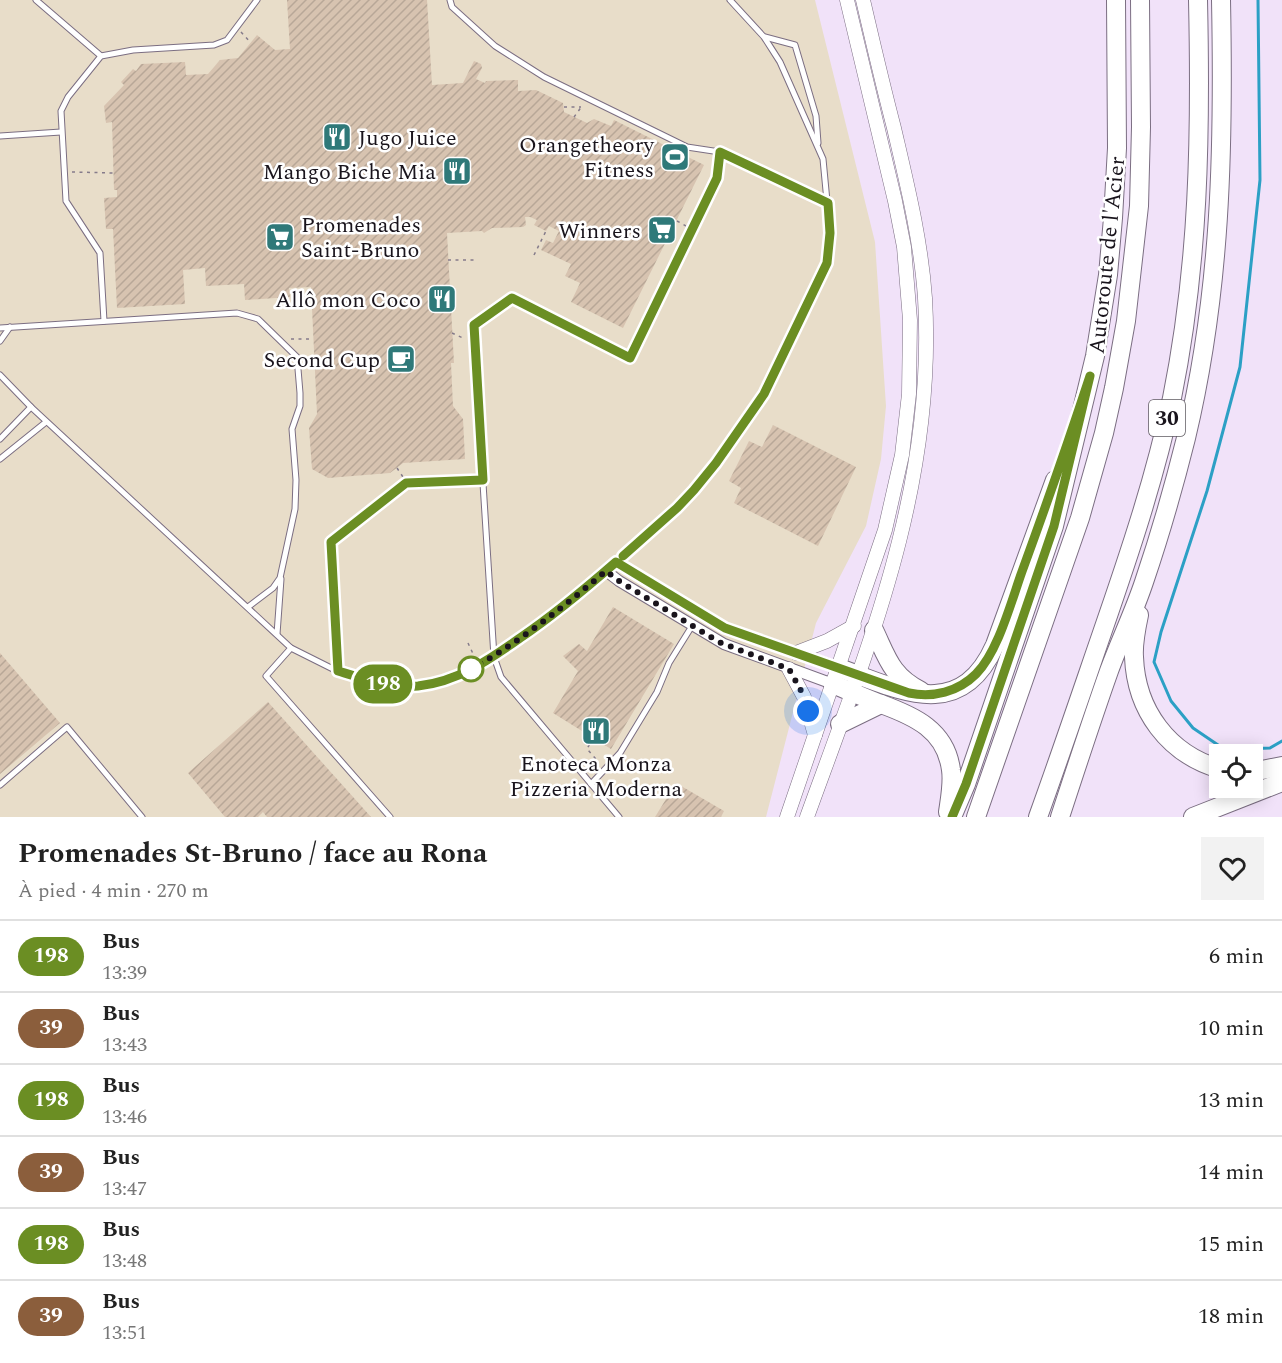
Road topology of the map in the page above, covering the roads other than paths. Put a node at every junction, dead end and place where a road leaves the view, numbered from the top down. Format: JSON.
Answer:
{"nodes":[{"id":1,"x":36,"y":0,"type":"edge"},
{"id":2,"x":257,"y":0,"type":"edge"},
{"id":3,"x":450,"y":0,"type":"edge"},
{"id":4,"x":730,"y":0,"type":"edge"},
{"id":5,"x":847,"y":0,"type":"edge"},
{"id":6,"x":863,"y":0,"type":"edge"},
{"id":7,"x":869,"y":0,"type":"edge"},
{"id":8,"x":1116,"y":0,"type":"edge"},
{"id":9,"x":1140,"y":0,"type":"edge"},
{"id":10,"x":1198,"y":0,"type":"edge"},
{"id":11,"x":1221,"y":0,"type":"edge"},
{"id":12,"x":868,"y":21,"type":"junction"},
{"id":13,"x":764,"y":37,"type":"junction"},
{"id":14,"x":101,"y":56,"type":"junction"},
{"id":15,"x":61,"y":132,"type":"junction"},
{"id":16,"x":0,"y":136,"type":"edge"},
{"id":17,"x":818,"y":147,"type":"junction"},
{"id":18,"x":720,"y":152,"type":"junction"},
{"id":19,"x":828,"y":203,"type":"junction"},
{"id":20,"x":104,"y":321,"type":"junction"},
{"id":21,"x":10,"y":327,"type":"junction"},
{"id":22,"x":0,"y":328,"type":"edge"},
{"id":23,"x":0,"y":341,"type":"edge"},
{"id":24,"x":0,"y":375,"type":"edge"},
{"id":25,"x":1090,"y":376,"type":"junction"},
{"id":26,"x":31,"y":407,"type":"junction"},
{"id":27,"x":46,"y":422,"type":"junction"},
{"id":28,"x":0,"y":439,"type":"edge"},
{"id":29,"x":0,"y":459,"type":"edge"},
{"id":30,"x":483,"y":480,"type":"junction"},
{"id":31,"x":616,"y":562,"type":"junction"},
{"id":32,"x":606,"y":571,"type":"junction"},
{"id":33,"x":280,"y":578,"type":"junction"},
{"id":34,"x":1144,"y":584,"type":"junction"},
{"id":35,"x":248,"y":607,"type":"junction"},
{"id":36,"x":692,"y":626,"type":"junction"},
{"id":37,"x":854,"y":626,"type":"junction"},
{"id":38,"x":874,"y":630,"type":"junction"},
{"id":39,"x":277,"y":634,"type":"junction"},
{"id":40,"x":291,"y":648,"type":"junction"},
{"id":41,"x":796,"y":653,"type":"junction"},
{"id":42,"x":494,"y":657,"type":"junction"},
{"id":43,"x":789,"y":669,"type":"junction"},
{"id":44,"x":338,"y":671,"type":"junction"},
{"id":45,"x":858,"y":675,"type":"junction"},
{"id":46,"x":836,"y":676,"type":"junction"},
{"id":47,"x":852,"y":692,"type":"junction"},
{"id":48,"x":934,"y":695,"type":"junction"},
{"id":49,"x":881,"y":704,"type":"junction"},
{"id":50,"x":840,"y":724,"type":"junction"},
{"id":51,"x":816,"y":735,"type":"junction"},
{"id":52,"x":1209,"y":765,"type":"edge"},
{"id":53,"x":1282,"y":766,"type":"edge"},
{"id":54,"x":1263,"y":771,"type":"edge"},
{"id":55,"x":1282,"y":782,"type":"edge"},
{"id":56,"x":591,"y":784,"type":"junction"},
{"id":57,"x":0,"y":785,"type":"edge"},
{"id":58,"x":142,"y":817,"type":"edge"},
{"id":59,"x":390,"y":817,"type":"edge"},
{"id":60,"x":619,"y":817,"type":"edge"},
{"id":61,"x":787,"y":817,"type":"edge"},
{"id":62,"x":807,"y":817,"type":"edge"},
{"id":63,"x":950,"y":817,"type":"edge"},
{"id":64,"x":976,"y":817,"type":"edge"},
{"id":65,"x":1038,"y":817,"type":"edge"},
{"id":66,"x":1059,"y":817,"type":"edge"},
{"id":67,"x":1193,"y":817,"type":"edge"}],
"edges":[{"from":1,"to":14,"type":"lane"},
{"from":2,"to":14,"type":"lane"},
{"from":3,"to":18,"type":"lane"},
{"from":4,"to":13,"type":"lane"},
{"from":5,"to":37,"type":"street"},
{"from":6,"to":12,"type":"street"},
{"from":7,"to":12,"type":"street"},
{"from":8,"to":25,"type":"highway"},
{"from":9,"to":64,"type":"highway","name":"Autoroute de l'Acier"},
{"from":10,"to":65,"type":"highway","number":"30"},
{"from":11,"to":34,"type":"highway"},
{"from":12,"to":38,"type":"street"},
{"from":13,"to":17,"type":"lane"},
{"from":13,"to":17,"type":"lane"},
{"from":14,"to":15,"type":"lane"},
{"from":15,"to":16,"type":"lane"},
{"from":15,"to":20,"type":"lane"},
{"from":17,"to":19,"type":"lane"},
{"from":18,"to":19,"type":"lane"},
{"from":18,"to":30,"type":"lane"},
{"from":19,"to":31,"type":"lane"},
{"from":20,"to":21,"type":"lane"},
{"from":20,"to":33,"type":"lane"},
{"from":21,"to":22,"type":"lane"},
{"from":21,"to":23,"type":"lane"},
{"from":24,"to":26,"type":"lane"},
{"from":25,"to":48,"type":"highway"},
{"from":25,"to":63,"type":"highway"},
{"from":26,"to":27,"type":"lane"},
{"from":26,"to":28,"type":"lane"},
{"from":27,"to":29,"type":"lane"},
{"from":27,"to":35,"type":"lane"},
{"from":30,"to":42,"type":"lane"},
{"from":30,"to":44,"type":"lane"},
{"from":31,"to":32,"type":"lane"},
{"from":31,"to":41,"type":"street"},
{"from":32,"to":36,"type":"street"},
{"from":32,"to":42,"type":"lane"},
{"from":33,"to":35,"type":"lane"},
{"from":33,"to":39,"type":"lane"},
{"from":34,"to":52,"type":"highway"},
{"from":34,"to":66,"type":"highway"},
{"from":35,"to":39,"type":"lane"},
{"from":36,"to":43,"type":"street"},
{"from":36,"to":56,"type":"lane"},
{"from":37,"to":41,"type":"street"},
{"from":37,"to":46,"type":"street"},
{"from":38,"to":45,"type":"street"},
{"from":38,"to":48,"type":"highway"},
{"from":39,"to":40,"type":"lane"},
{"from":40,"to":44,"type":"lane"},
{"from":40,"to":59,"type":"lane"},
{"from":41,"to":46,"type":"street"},
{"from":42,"to":44,"type":"lane"},
{"from":42,"to":56,"type":"lane"},
{"from":43,"to":46,"type":"street"},
{"from":43,"to":51,"type":"street"},
{"from":45,"to":46,"type":"highway"},
{"from":45,"to":47,"type":"street"},
{"from":45,"to":48,"type":"highway"},
{"from":46,"to":47,"type":"highway"},
{"from":46,"to":51,"type":"street"},
{"from":47,"to":49,"type":"highway"},
{"from":47,"to":50,"type":"street"},
{"from":49,"to":50,"type":"highway"},
{"from":49,"to":63,"type":"highway"},
{"from":50,"to":62,"type":"street"},
{"from":51,"to":61,"type":"street"},
{"from":53,"to":54,"type":"highway"},
{"from":55,"to":67,"type":"highway"},
{"from":56,"to":60,"type":"lane"},
{"from":57,"to":58,"type":"lane"}]}
